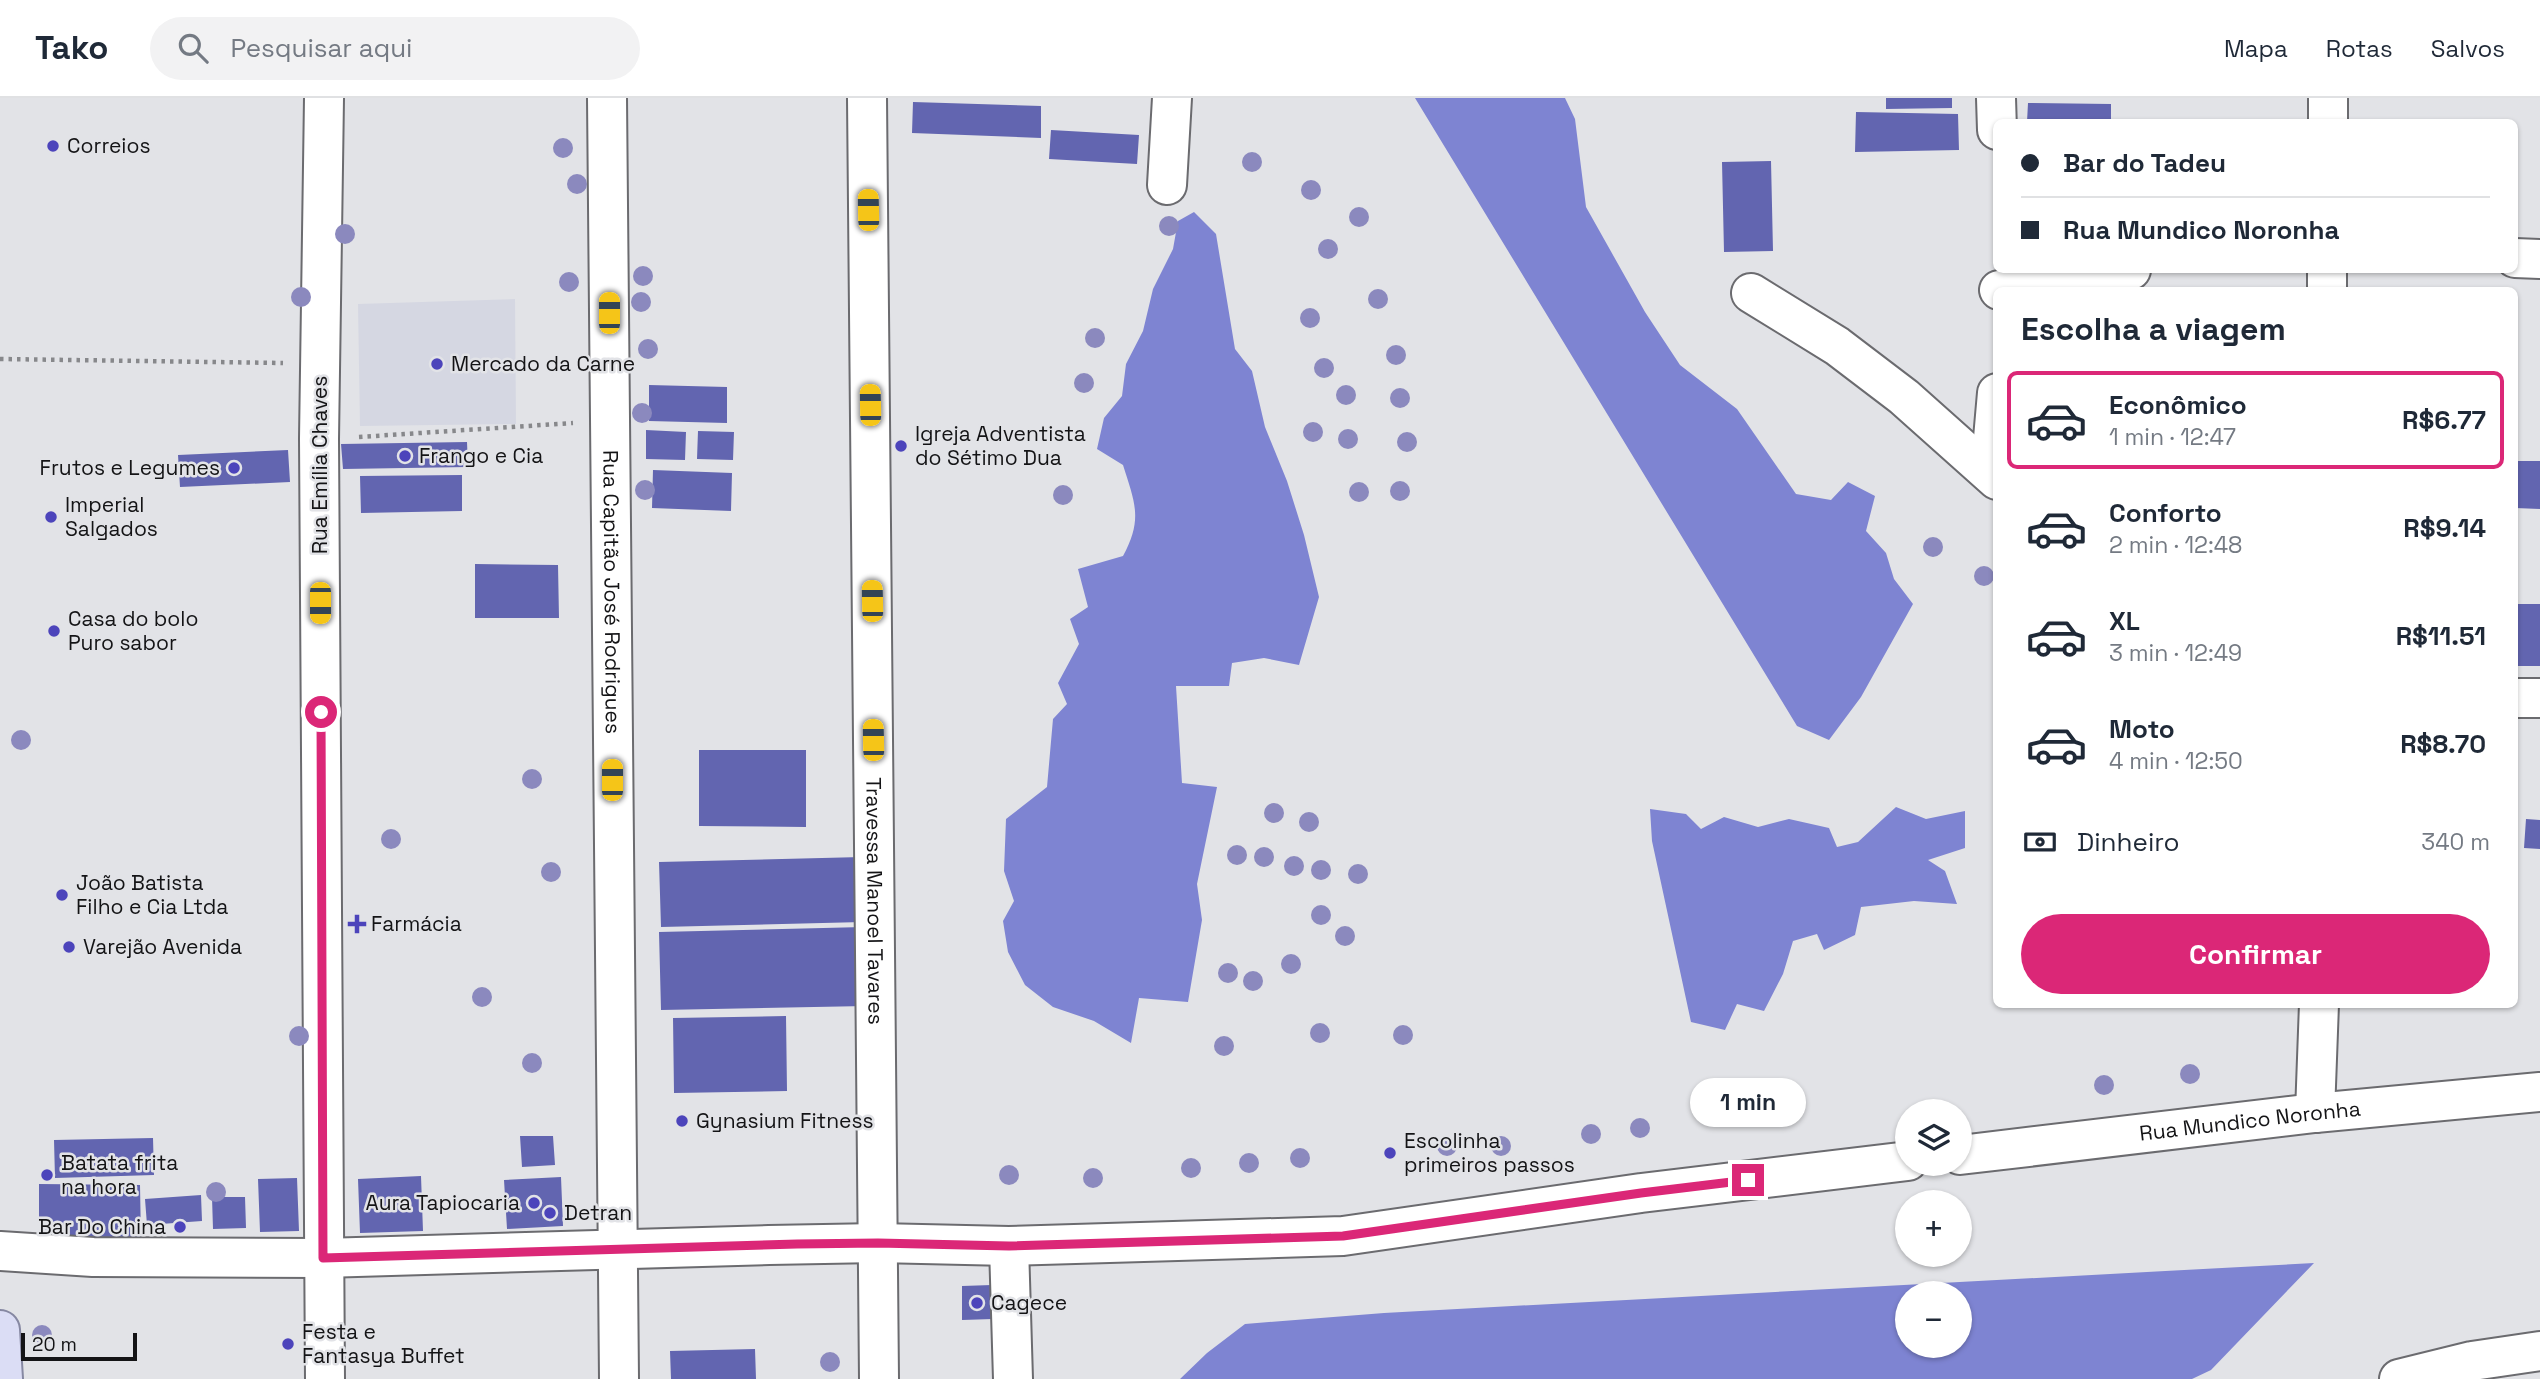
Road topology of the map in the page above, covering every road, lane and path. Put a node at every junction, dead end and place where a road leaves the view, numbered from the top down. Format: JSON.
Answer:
{"nodes":[{"id":1,"x":324,"y":98,"type":"edge"},
{"id":2,"x":607,"y":98,"type":"edge"},
{"id":3,"x":867,"y":98,"type":"edge"},
{"id":4,"x":1172,"y":98,"type":"edge"},
{"id":5,"x":1996,"y":98,"type":"edge"},
{"id":6,"x":2328,"y":98,"type":"edge"},
{"id":7,"x":1997,"y":119,"type":"edge"},
{"id":8,"x":2328,"y":119,"type":"edge"},
{"id":9,"x":1167,"y":185,"type":"dead end"},
{"id":10,"x":2518,"y":258,"type":"edge"},
{"id":11,"x":2540,"y":259,"type":"edge"},
{"id":12,"x":2111,"y":273,"type":"edge"},
{"id":13,"x":2018,"y":287,"type":"edge"},
{"id":14,"x":1751,"y":293,"type":"dead end"},
{"id":15,"x":0,"y":359,"type":"edge"},
{"id":16,"x":319,"y":363,"type":"junction"},
{"id":17,"x":609,"y":421,"type":"junction"},
{"id":18,"x":319,"y":439,"type":"junction"},
{"id":19,"x":1993,"y":477,"type":"edge"},
{"id":20,"x":2518,"y":698,"type":"edge"},
{"id":21,"x":2540,"y":698,"type":"edge"},
{"id":22,"x":2319,"y":1008,"type":"edge"},
{"id":23,"x":2540,"y":1092,"type":"edge"},
{"id":24,"x":2315,"y":1113,"type":"junction"},
{"id":25,"x":1972,"y":1154,"type":"edge"},
{"id":26,"x":1895,"y":1163,"type":"edge"},
{"id":27,"x":878,"y":1243,"type":"junction"},
{"id":28,"x":1009,"y":1246,"type":"junction"},
{"id":29,"x":0,"y":1251,"type":"edge"},
{"id":30,"x":616,"y":1251,"type":"junction"},
{"id":31,"x":323,"y":1258,"type":"junction"},
{"id":32,"x":0,"y":1330,"type":"edge"},
{"id":33,"x":2540,"y":1351,"type":"edge"},
{"id":34,"x":3,"y":1379,"type":"edge"},
{"id":35,"x":325,"y":1379,"type":"edge"},
{"id":36,"x":619,"y":1379,"type":"edge"},
{"id":37,"x":880,"y":1379,"type":"edge"},
{"id":38,"x":1013,"y":1379,"type":"edge"},
{"id":39,"x":2399,"y":1379,"type":"edge"}],
"edges":[{"from":1,"to":16,"type":"street","name":"Rua Emília Chaves"},
{"from":2,"to":17,"type":"street","name":"Rua Capitão José Rodrigues"},
{"from":3,"to":27,"type":"street","name":"Travessa Manoel Tavares"},
{"from":4,"to":9,"type":"street"},
{"from":5,"to":7,"type":"street"},
{"from":6,"to":8,"type":"street"},
{"from":10,"to":11,"type":"street"},
{"from":12,"to":13,"type":"street"},
{"from":14,"to":19,"type":"street"},
{"from":15,"to":16,"type":"path"},
{"from":16,"to":18,"type":"street","name":"Rua Emília Chaves"},
{"from":17,"to":18,"type":"path"},
{"from":17,"to":30,"type":"street","name":"Rua Capitão José Rodrigues"},
{"from":18,"to":31,"type":"street","name":"Rua Emília Chaves"},
{"from":20,"to":21,"type":"street"},
{"from":22,"to":24,"type":"street"},
{"from":23,"to":24,"type":"street","name":"Rua Mundico Noronha"},
{"from":24,"to":25,"type":"street","name":"Rua Mundico Noronha"},
{"from":26,"to":28,"type":"street"},
{"from":27,"to":28,"type":"street"},
{"from":27,"to":30,"type":"street"},
{"from":27,"to":37,"type":"street","name":"Travessa Manoel Tavares"},
{"from":28,"to":38,"type":"street"},
{"from":29,"to":31,"type":"street"},
{"from":30,"to":31,"type":"street"},
{"from":30,"to":36,"type":"street","name":"Rua Capitão José Rodrigues"},
{"from":31,"to":35,"type":"street","name":"Rua Emília Chaves"},
{"from":32,"to":34,"type":"main road"},
{"from":33,"to":39,"type":"street"}]}
